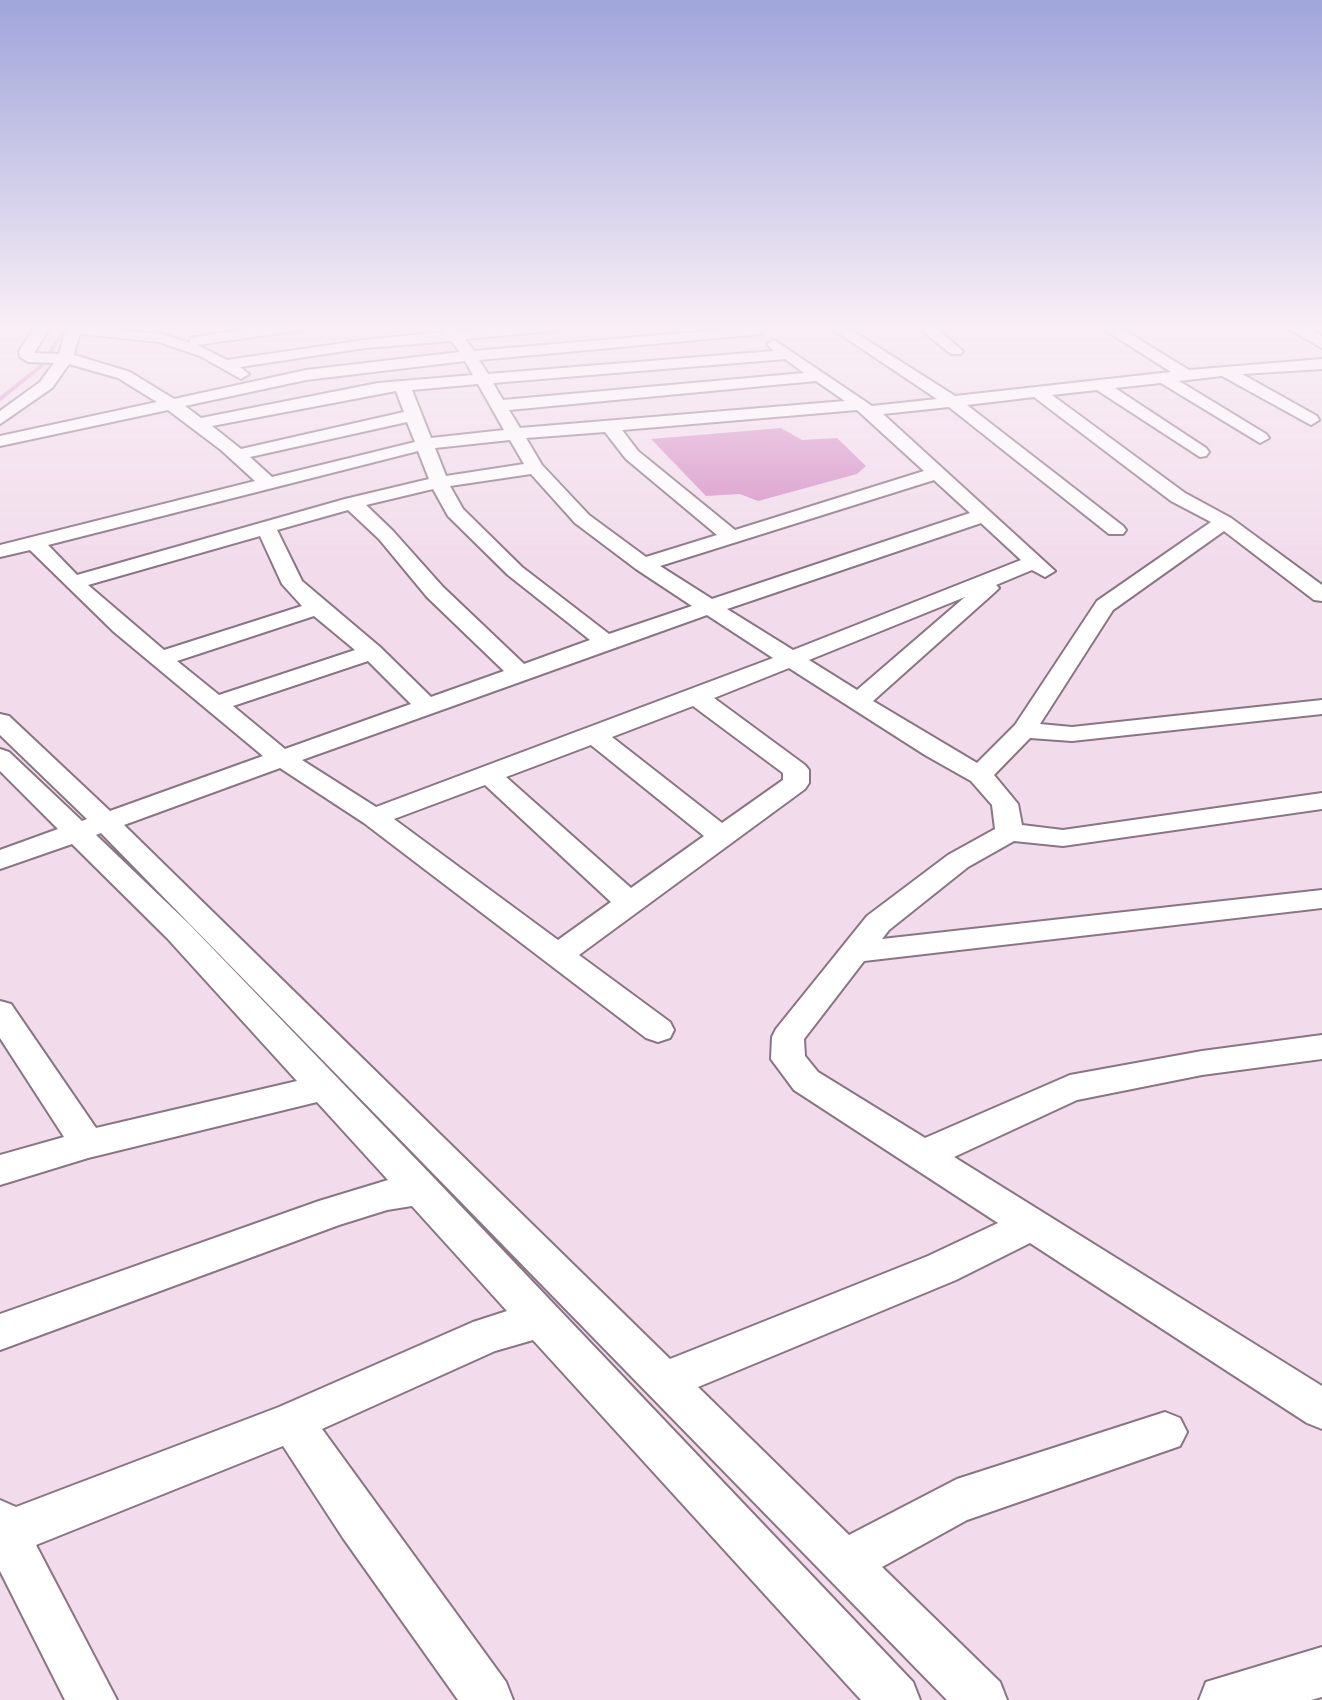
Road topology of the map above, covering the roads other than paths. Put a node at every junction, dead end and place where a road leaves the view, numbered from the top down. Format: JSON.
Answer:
{"nodes":[{"id":1,"x":41,"y":405,"type":"edge"},
{"id":2,"x":42,"y":405,"type":"edge"},
{"id":3,"x":160,"y":405,"type":"edge"},
{"id":4,"x":173,"y":405,"type":"edge"},
{"id":5,"x":286,"y":405,"type":"edge"},
{"id":6,"x":410,"y":405,"type":"edge"},
{"id":7,"x":503,"y":405,"type":"edge"},
{"id":8,"x":860,"y":405,"type":"edge"},
{"id":9,"x":904,"y":405,"type":"edge"},
{"id":10,"x":957,"y":405,"type":"edge"},
{"id":11,"x":1055,"y":405,"type":"edge"},
{"id":12,"x":1130,"y":405,"type":"edge"},
{"id":13,"x":1208,"y":405,"type":"edge"},
{"id":14,"x":1285,"y":405,"type":"edge"},
{"id":15,"x":496,"y":406,"type":"joint"},
{"id":16,"x":864,"y":408,"type":"junction"},
{"id":17,"x":414,"y":415,"type":"junction"},
{"id":18,"x":0,"y":419,"type":"edge"},
{"id":19,"x":1311,"y":420,"type":"dead end"},
{"id":20,"x":77,"y":424,"type":"junction"},
{"id":21,"x":198,"y":424,"type":"junction"},
{"id":22,"x":610,"y":426,"type":"junction"},
{"id":23,"x":516,"y":434,"type":"junction"},
{"id":24,"x":1260,"y":438,"type":"dead end"},
{"id":25,"x":0,"y":441,"type":"edge"},
{"id":26,"x":426,"y":444,"type":"junction"},
{"id":27,"x":1200,"y":452,"type":"dead end"},
{"id":28,"x":237,"y":455,"type":"junction"},
{"id":29,"x":535,"y":468,"type":"junction"},
{"id":30,"x":939,"y":472,"type":"junction"},
{"id":31,"x":439,"y":482,"type":"junction"},
{"id":32,"x":268,"y":483,"type":"junction"},
{"id":33,"x":352,"y":503,"type":"junction"},
{"id":34,"x":985,"y":515,"type":"junction"},
{"id":35,"x":1224,"y":522,"type":"junction"},
{"id":36,"x":266,"y":527,"type":"junction"},
{"id":37,"x":1116,"y":530,"type":"dead end"},
{"id":38,"x":730,"y":536,"type":"junction"},
{"id":39,"x":34,"y":542,"type":"junction"},
{"id":40,"x":0,"y":551,"type":"edge"},
{"id":41,"x":643,"y":565,"type":"junction"},
{"id":42,"x":1004,"y":574,"type":"junction"},
{"id":43,"x":73,"y":583,"type":"junction"},
{"id":44,"x":1322,"y":595,"type":"edge"},
{"id":45,"x":317,"y":608,"type":"junction"},
{"id":46,"x":714,"y":608,"type":"junction"},
{"id":47,"x":606,"y":642,"type":"junction"},
{"id":48,"x":372,"y":652,"type":"junction"},
{"id":49,"x":790,"y":657,"type":"junction"},
{"id":50,"x":159,"y":659,"type":"junction"},
{"id":51,"x":520,"y":673,"type":"junction"},
{"id":52,"x":696,"y":697,"type":"junction"},
{"id":53,"x":858,"y":702,"type":"junction"},
{"id":54,"x":216,"y":704,"type":"junction"},
{"id":55,"x":427,"y":706,"type":"junction"},
{"id":56,"x":1322,"y":707,"type":"edge"},
{"id":57,"x":0,"y":721,"type":"edge"},
{"id":58,"x":1024,"y":730,"type":"junction"},
{"id":59,"x":594,"y":735,"type":"junction"},
{"id":60,"x":0,"y":757,"type":"edge"},
{"id":61,"x":281,"y":758,"type":"junction"},
{"id":62,"x":488,"y":774,"type":"junction"},
{"id":63,"x":980,"y":775,"type":"junction"},
{"id":64,"x":1322,"y":801,"type":"edge"},
{"id":65,"x":374,"y":817,"type":"junction"},
{"id":66,"x":93,"y":828,"type":"junction"},
{"id":67,"x":1009,"y":832,"type":"junction"},
{"id":68,"x":722,"y":837,"type":"junction"},
{"id":69,"x":0,"y":860,"type":"edge"},
{"id":70,"x":1322,"y":899,"type":"edge"},
{"id":71,"x":630,"y":903,"type":"junction"},
{"id":72,"x":855,"y":952,"type":"junction"},
{"id":73,"x":558,"y":955,"type":"junction"},
{"id":74,"x":0,"y":1012,"type":"edge"},
{"id":75,"x":658,"y":1030,"type":"dead end"},
{"id":76,"x":1322,"y":1047,"type":"edge"},
{"id":77,"x":325,"y":1087,"type":"junction"},
{"id":78,"x":88,"y":1144,"type":"junction"},
{"id":79,"x":923,"y":1155,"type":"junction"},
{"id":80,"x":0,"y":1170,"type":"edge"},
{"id":81,"x":422,"y":1190,"type":"junction"},
{"id":82,"x":1032,"y":1224,"type":"junction"},
{"id":83,"x":542,"y":1319,"type":"junction"},
{"id":84,"x":0,"y":1332,"type":"edge"},
{"id":85,"x":664,"y":1381,"type":"junction"},
{"id":86,"x":1322,"y":1409,"type":"edge"},
{"id":87,"x":292,"y":1422,"type":"junction"},
{"id":88,"x":1165,"y":1432,"type":"dead end"},
{"id":89,"x":3,"y":1529,"type":"edge"},
{"id":90,"x":849,"y":1567,"type":"junction"},
{"id":91,"x":1322,"y":1672,"type":"edge"},
{"id":92,"x":92,"y":1700,"type":"edge"},
{"id":93,"x":488,"y":1700,"type":"edge"},
{"id":94,"x":895,"y":1700,"type":"edge"},
{"id":95,"x":982,"y":1700,"type":"edge"},
{"id":96,"x":1224,"y":1700,"type":"edge"}],
"edges":[{"from":1,"to":18,"type":"street"},
{"from":2,"to":20,"type":"street"},
{"from":3,"to":20,"type":"street"},
{"from":4,"to":21,"type":"street"},
{"from":5,"to":21,"type":"street"},
{"from":6,"to":17,"type":"street"},
{"from":7,"to":15,"type":"street"},
{"from":8,"to":16,"type":"street"},
{"from":9,"to":16,"type":"street"},
{"from":10,"to":37,"type":"street"},
{"from":11,"to":35,"type":"street"},
{"from":12,"to":27,"type":"street"},
{"from":13,"to":24,"type":"street"},
{"from":14,"to":19,"type":"street"},
{"from":15,"to":23,"type":"street"},
{"from":16,"to":22,"type":"street"},
{"from":16,"to":30,"type":"street"},
{"from":17,"to":26,"type":"street"},
{"from":17,"to":28,"type":"street"},
{"from":20,"to":25,"type":"street"},
{"from":21,"to":28,"type":"street"},
{"from":22,"to":23,"type":"street"},
{"from":22,"to":38,"type":"street"},
{"from":23,"to":26,"type":"street"},
{"from":23,"to":29,"type":"street"},
{"from":26,"to":31,"type":"street"},
{"from":26,"to":32,"type":"street"},
{"from":28,"to":32,"type":"street"},
{"from":29,"to":31,"type":"street"},
{"from":29,"to":41,"type":"street"},
{"from":30,"to":34,"type":"street"},
{"from":30,"to":38,"type":"street"},
{"from":31,"to":33,"type":"street"},
{"from":31,"to":47,"type":"street"},
{"from":32,"to":39,"type":"street"},
{"from":33,"to":36,"type":"street"},
{"from":33,"to":51,"type":"street"},
{"from":34,"to":42,"type":"street"},
{"from":34,"to":46,"type":"street"},
{"from":35,"to":44,"type":"street"},
{"from":35,"to":58,"type":"street"},
{"from":36,"to":43,"type":"street"},
{"from":36,"to":45,"type":"street"},
{"from":38,"to":41,"type":"street"},
{"from":39,"to":40,"type":"street"},
{"from":39,"to":43,"type":"street"},
{"from":41,"to":46,"type":"street"},
{"from":42,"to":49,"type":"street"},
{"from":42,"to":53,"type":"street"},
{"from":43,"to":50,"type":"street"},
{"from":45,"to":48,"type":"street"},
{"from":45,"to":50,"type":"street"},
{"from":46,"to":47,"type":"street"},
{"from":46,"to":49,"type":"street"},
{"from":47,"to":51,"type":"street"},
{"from":48,"to":54,"type":"street"},
{"from":48,"to":55,"type":"street"},
{"from":49,"to":52,"type":"street"},
{"from":49,"to":53,"type":"street"},
{"from":50,"to":54,"type":"street"},
{"from":51,"to":55,"type":"street"},
{"from":52,"to":59,"type":"street"},
{"from":52,"to":68,"type":"street"},
{"from":53,"to":63,"type":"street"},
{"from":54,"to":61,"type":"street"},
{"from":55,"to":61,"type":"street"},
{"from":56,"to":58,"type":"street"},
{"from":57,"to":66,"type":"street"},
{"from":58,"to":63,"type":"street"},
{"from":59,"to":62,"type":"street"},
{"from":59,"to":68,"type":"street"},
{"from":60,"to":66,"type":"street"},
{"from":61,"to":65,"type":"street"},
{"from":61,"to":66,"type":"street"},
{"from":62,"to":65,"type":"street"},
{"from":62,"to":71,"type":"street"},
{"from":63,"to":67,"type":"street"},
{"from":64,"to":67,"type":"street"},
{"from":65,"to":73,"type":"street"},
{"from":66,"to":69,"type":"street"},
{"from":66,"to":77,"type":"street"},
{"from":66,"to":85,"type":"street"},
{"from":67,"to":72,"type":"street"},
{"from":68,"to":71,"type":"street"},
{"from":70,"to":72,"type":"street"},
{"from":71,"to":73,"type":"street"},
{"from":72,"to":79,"type":"street"},
{"from":73,"to":75,"type":"street"},
{"from":74,"to":78,"type":"street"},
{"from":76,"to":79,"type":"street"},
{"from":77,"to":78,"type":"street"},
{"from":77,"to":81,"type":"street"},
{"from":78,"to":80,"type":"street"},
{"from":79,"to":82,"type":"street"},
{"from":81,"to":83,"type":"street"},
{"from":81,"to":84,"type":"street"},
{"from":82,"to":85,"type":"street"},
{"from":82,"to":86,"type":"street"},
{"from":83,"to":87,"type":"street"},
{"from":83,"to":94,"type":"street"},
{"from":85,"to":90,"type":"street"},
{"from":87,"to":89,"type":"street"},
{"from":87,"to":93,"type":"street"},
{"from":88,"to":90,"type":"street"},
{"from":89,"to":92,"type":"street"},
{"from":90,"to":95,"type":"street"},
{"from":91,"to":96,"type":"street"}]}
